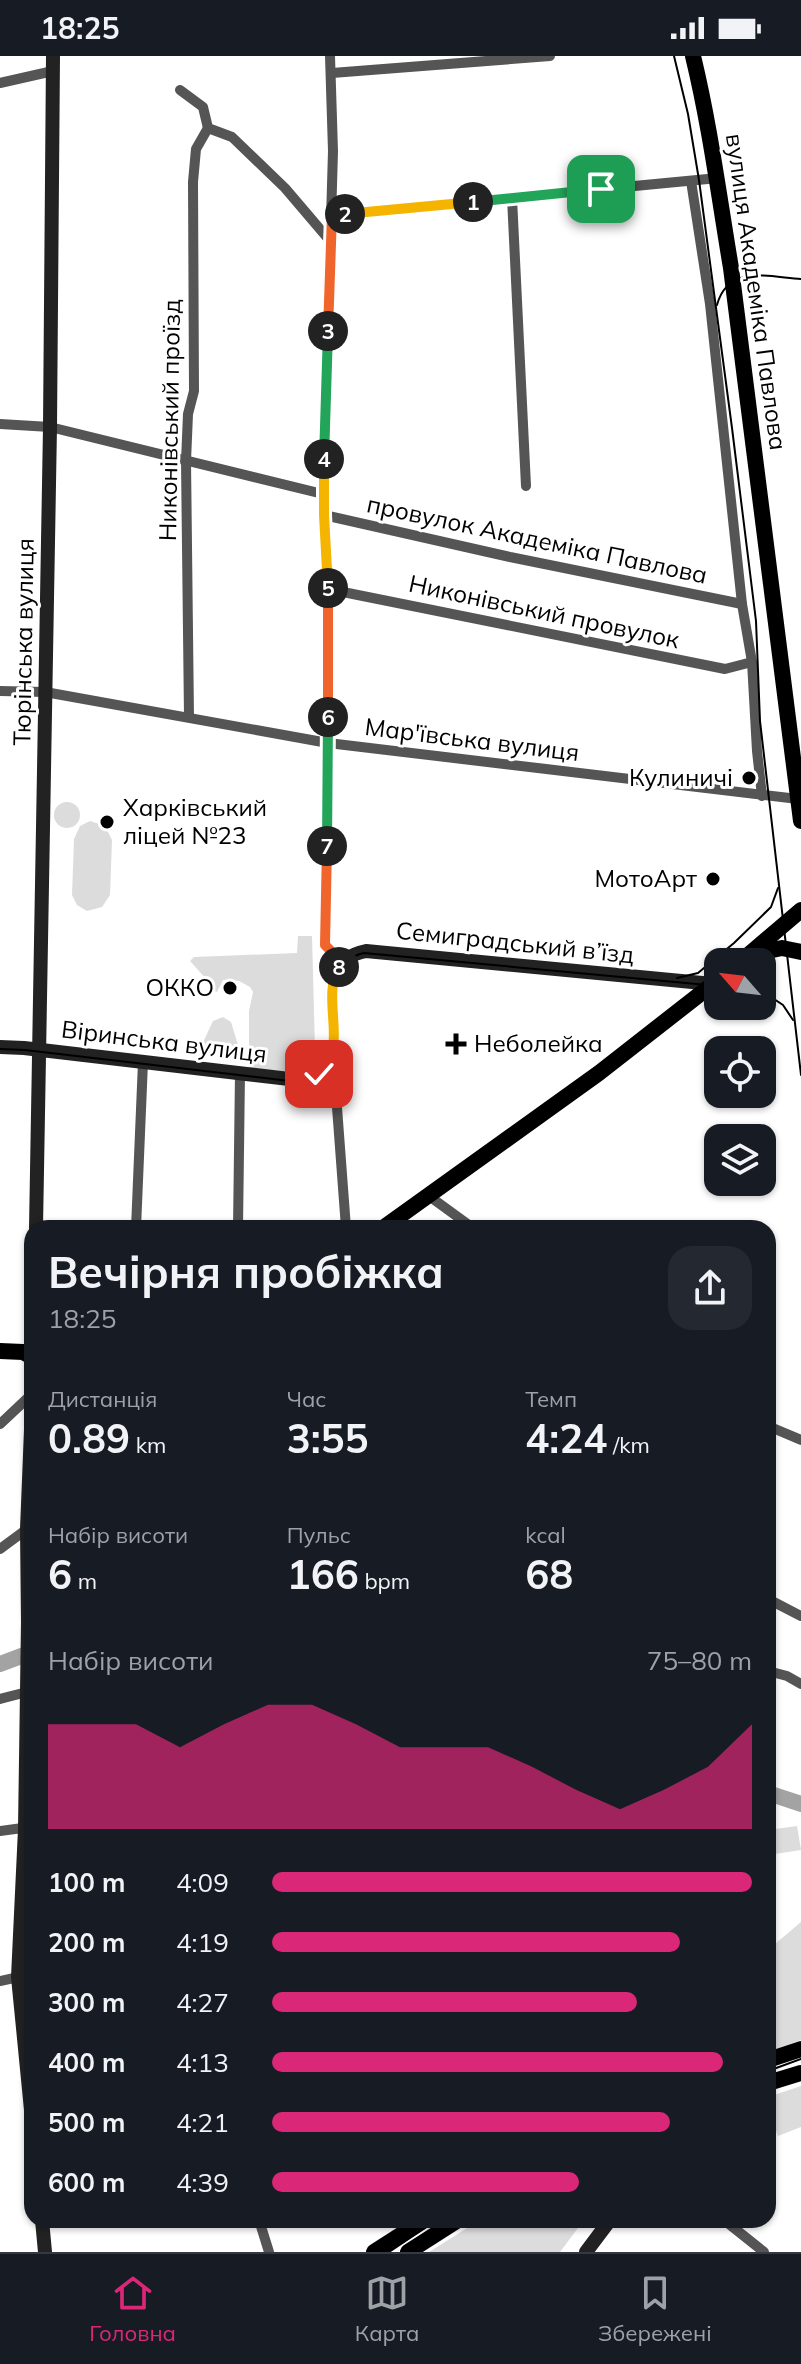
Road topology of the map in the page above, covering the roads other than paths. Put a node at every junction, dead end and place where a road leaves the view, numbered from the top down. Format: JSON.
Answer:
{"nodes":[{"id":1,"x":330,"y":56,"type":"edge"},
{"id":2,"x":550,"y":56,"type":"edge"},
{"id":3,"x":693,"y":56,"type":"edge"},
{"id":4,"x":53,"y":64,"type":"edge"},
{"id":5,"x":332,"y":73,"type":"junction"},
{"id":6,"x":0,"y":83,"type":"edge"},
{"id":7,"x":180,"y":90,"type":"dead end"},
{"id":8,"x":208,"y":128,"type":"junction"},
{"id":9,"x":718,"y":178,"type":"junction"},
{"id":10,"x":691,"y":181,"type":"junction"},
{"id":11,"x":512,"y":198,"type":"junction"},
{"id":12,"x":332,"y":215,"type":"junction"},
{"id":13,"x":331,"y":242,"type":"junction"},
{"id":14,"x":0,"y":424,"type":"edge"},
{"id":15,"x":50,"y":427,"type":"junction"},
{"id":16,"x":186,"y":461,"type":"junction"},
{"id":17,"x":526,"y":486,"type":"dead end"},
{"id":18,"x":323,"y":494,"type":"junction"},
{"id":19,"x":324,"y":515,"type":"junction"},
{"id":20,"x":328,"y":589,"type":"junction"},
{"id":21,"x":742,"y":604,"type":"junction"},
{"id":22,"x":752,"y":662,"type":"junction"},
{"id":23,"x":0,"y":691,"type":"edge"},
{"id":24,"x":45,"y":692,"type":"junction"},
{"id":25,"x":189,"y":717,"type":"junction"},
{"id":26,"x":328,"y":743,"type":"junction"},
{"id":27,"x":762,"y":796,"type":"junction"},
{"id":28,"x":798,"y":799,"type":"junction"},
{"id":29,"x":801,"y":821,"type":"edge"},
{"id":30,"x":801,"y":910,"type":"edge"},
{"id":31,"x":757,"y":948,"type":"edge"},
{"id":32,"x":776,"y":950,"type":"edge"},
{"id":33,"x":801,"y":952,"type":"edge"},
{"id":34,"x":342,"y":962,"type":"junction"},
{"id":35,"x":704,"y":981,"type":"edge"},
{"id":36,"x":704,"y":991,"type":"edge"},
{"id":37,"x":0,"y":1047,"type":"edge"},
{"id":38,"x":39,"y":1050,"type":"junction"},
{"id":39,"x":143,"y":1062,"type":"junction"},
{"id":40,"x":322,"y":1072,"type":"junction"},
{"id":41,"x":240,"y":1073,"type":"junction"},
{"id":42,"x":429,"y":1196,"type":"junction"},
{"id":43,"x":36,"y":1220,"type":"edge"},
{"id":44,"x":136,"y":1220,"type":"edge"},
{"id":45,"x":238,"y":1220,"type":"edge"},
{"id":46,"x":345,"y":1220,"type":"edge"},
{"id":47,"x":394,"y":1220,"type":"edge"},
{"id":48,"x":462,"y":1220,"type":"edge"},
{"id":49,"x":0,"y":1351,"type":"edge"},
{"id":50,"x":24,"y":1353,"type":"edge"},
{"id":51,"x":24,"y":1402,"type":"edge"},
{"id":52,"x":0,"y":1424,"type":"edge"},
{"id":53,"x":776,"y":1429,"type":"edge"},
{"id":54,"x":801,"y":1440,"type":"edge"},
{"id":55,"x":24,"y":1531,"type":"edge"},
{"id":56,"x":0,"y":1549,"type":"edge"},
{"id":57,"x":776,"y":1603,"type":"edge"},
{"id":58,"x":801,"y":1616,"type":"edge"},
{"id":59,"x":776,"y":1673,"type":"edge"},
{"id":60,"x":801,"y":1684,"type":"edge"},
{"id":61,"x":24,"y":1687,"type":"edge"},
{"id":62,"x":0,"y":1699,"type":"edge"},
{"id":63,"x":24,"y":1828,"type":"edge"},
{"id":64,"x":0,"y":1831,"type":"edge"},
{"id":65,"x":24,"y":1975,"type":"edge"},
{"id":66,"x":0,"y":1981,"type":"edge"},
{"id":67,"x":801,"y":2049,"type":"edge"},
{"id":68,"x":776,"y":2057,"type":"edge"},
{"id":69,"x":801,"y":2073,"type":"edge"},
{"id":70,"x":776,"y":2081,"type":"edge"},
{"id":71,"x":43,"y":2228,"type":"edge"},
{"id":72,"x":262,"y":2228,"type":"edge"},
{"id":73,"x":412,"y":2228,"type":"edge"},
{"id":74,"x":446,"y":2228,"type":"edge"},
{"id":75,"x":604,"y":2228,"type":"edge"},
{"id":76,"x":734,"y":2228,"type":"edge"},
{"id":77,"x":45,"y":2252,"type":"edge"},
{"id":78,"x":269,"y":2252,"type":"edge"},
{"id":79,"x":374,"y":2252,"type":"edge"},
{"id":80,"x":408,"y":2252,"type":"edge"},
{"id":81,"x":586,"y":2252,"type":"edge"},
{"id":82,"x":764,"y":2252,"type":"edge"}],
"edges":[{"from":1,"to":5,"type":"street"},
{"from":2,"to":5,"type":"street"},
{"from":3,"to":9,"type":"main road","name":"вулиця Академіка Павлова"},
{"from":4,"to":6,"type":"street"},
{"from":4,"to":15,"type":"main road","name":"Тюрінська вулиця"},
{"from":5,"to":12,"type":"street"},
{"from":7,"to":8,"type":"street"},
{"from":8,"to":13,"type":"street"},
{"from":8,"to":16,"type":"street","name":"Никонівський проїзд"},
{"from":9,"to":10,"type":"street"},
{"from":9,"to":28,"type":"main road","name":"вулиця Академіка Павлова"},
{"from":10,"to":11,"type":"street"},
{"from":10,"to":21,"type":"street","name":"вулиця Академіка Павлова"},
{"from":11,"to":12,"type":"street"},
{"from":11,"to":17,"type":"street"},
{"from":12,"to":13,"type":"street"},
{"from":13,"to":18,"type":"street"},
{"from":14,"to":15,"type":"street"},
{"from":15,"to":16,"type":"street"},
{"from":15,"to":24,"type":"main road","name":"Тюрінська вулиця"},
{"from":16,"to":18,"type":"street"},
{"from":16,"to":25,"type":"street","name":"Никонівський проїзд"},
{"from":18,"to":19,"type":"street"},
{"from":19,"to":20,"type":"street"},
{"from":19,"to":21,"type":"street","name":"провулок Академіка Павлова"},
{"from":20,"to":22,"type":"street","name":"Никонівський провулок"},
{"from":20,"to":26,"type":"street"},
{"from":21,"to":22,"type":"street","name":"вулиця Академіка Павлова"},
{"from":22,"to":27,"type":"street","name":"вулиця Академіка Павлова"},
{"from":23,"to":24,"type":"street","name":"Мар'ївська вулиця"},
{"from":24,"to":25,"type":"street","name":"Мар'ївська вулиця"},
{"from":24,"to":38,"type":"main road","name":"Тюрінська вулиця"},
{"from":25,"to":26,"type":"street","name":"Мар'ївська вулиця"},
{"from":26,"to":27,"type":"street","name":"Мар'ївська вулиця"},
{"from":26,"to":34,"type":"street"},
{"from":27,"to":28,"type":"street","name":"Мар'ївська вулиця"},
{"from":28,"to":29,"type":"main road","name":"вулиця Академіка Павлова"},
{"from":30,"to":31,"type":"main road"},
{"from":32,"to":33,"type":"main road"},
{"from":34,"to":35,"type":"main road","name":"Семиградський в’їзд"},
{"from":34,"to":40,"type":"main road"},
{"from":36,"to":42,"type":"main road"},
{"from":37,"to":38,"type":"main road","name":"Віринська вулиця"},
{"from":38,"to":39,"type":"main road","name":"Віринська вулиця"},
{"from":38,"to":43,"type":"main road","name":"Тюрінська вулиця"},
{"from":39,"to":41,"type":"main road","name":"Віринська вулиця"},
{"from":39,"to":44,"type":"street"},
{"from":40,"to":41,"type":"main road","name":"Віринська вулиця"},
{"from":40,"to":46,"type":"street"},
{"from":41,"to":45,"type":"street"},
{"from":42,"to":47,"type":"main road"},
{"from":42,"to":48,"type":"street"},
{"from":49,"to":50,"type":"main road"},
{"from":51,"to":52,"type":"street"},
{"from":53,"to":54,"type":"street"},
{"from":55,"to":56,"type":"street"},
{"from":57,"to":58,"type":"street"},
{"from":59,"to":60,"type":"street"},
{"from":61,"to":62,"type":"street"},
{"from":63,"to":64,"type":"street"},
{"from":65,"to":66,"type":"street"},
{"from":67,"to":68,"type":"main road"},
{"from":69,"to":70,"type":"main road"},
{"from":71,"to":77,"type":"main road"},
{"from":72,"to":78,"type":"street"},
{"from":73,"to":79,"type":"main road"},
{"from":74,"to":80,"type":"main road"},
{"from":75,"to":81,"type":"main road"},
{"from":76,"to":82,"type":"street"}]}
